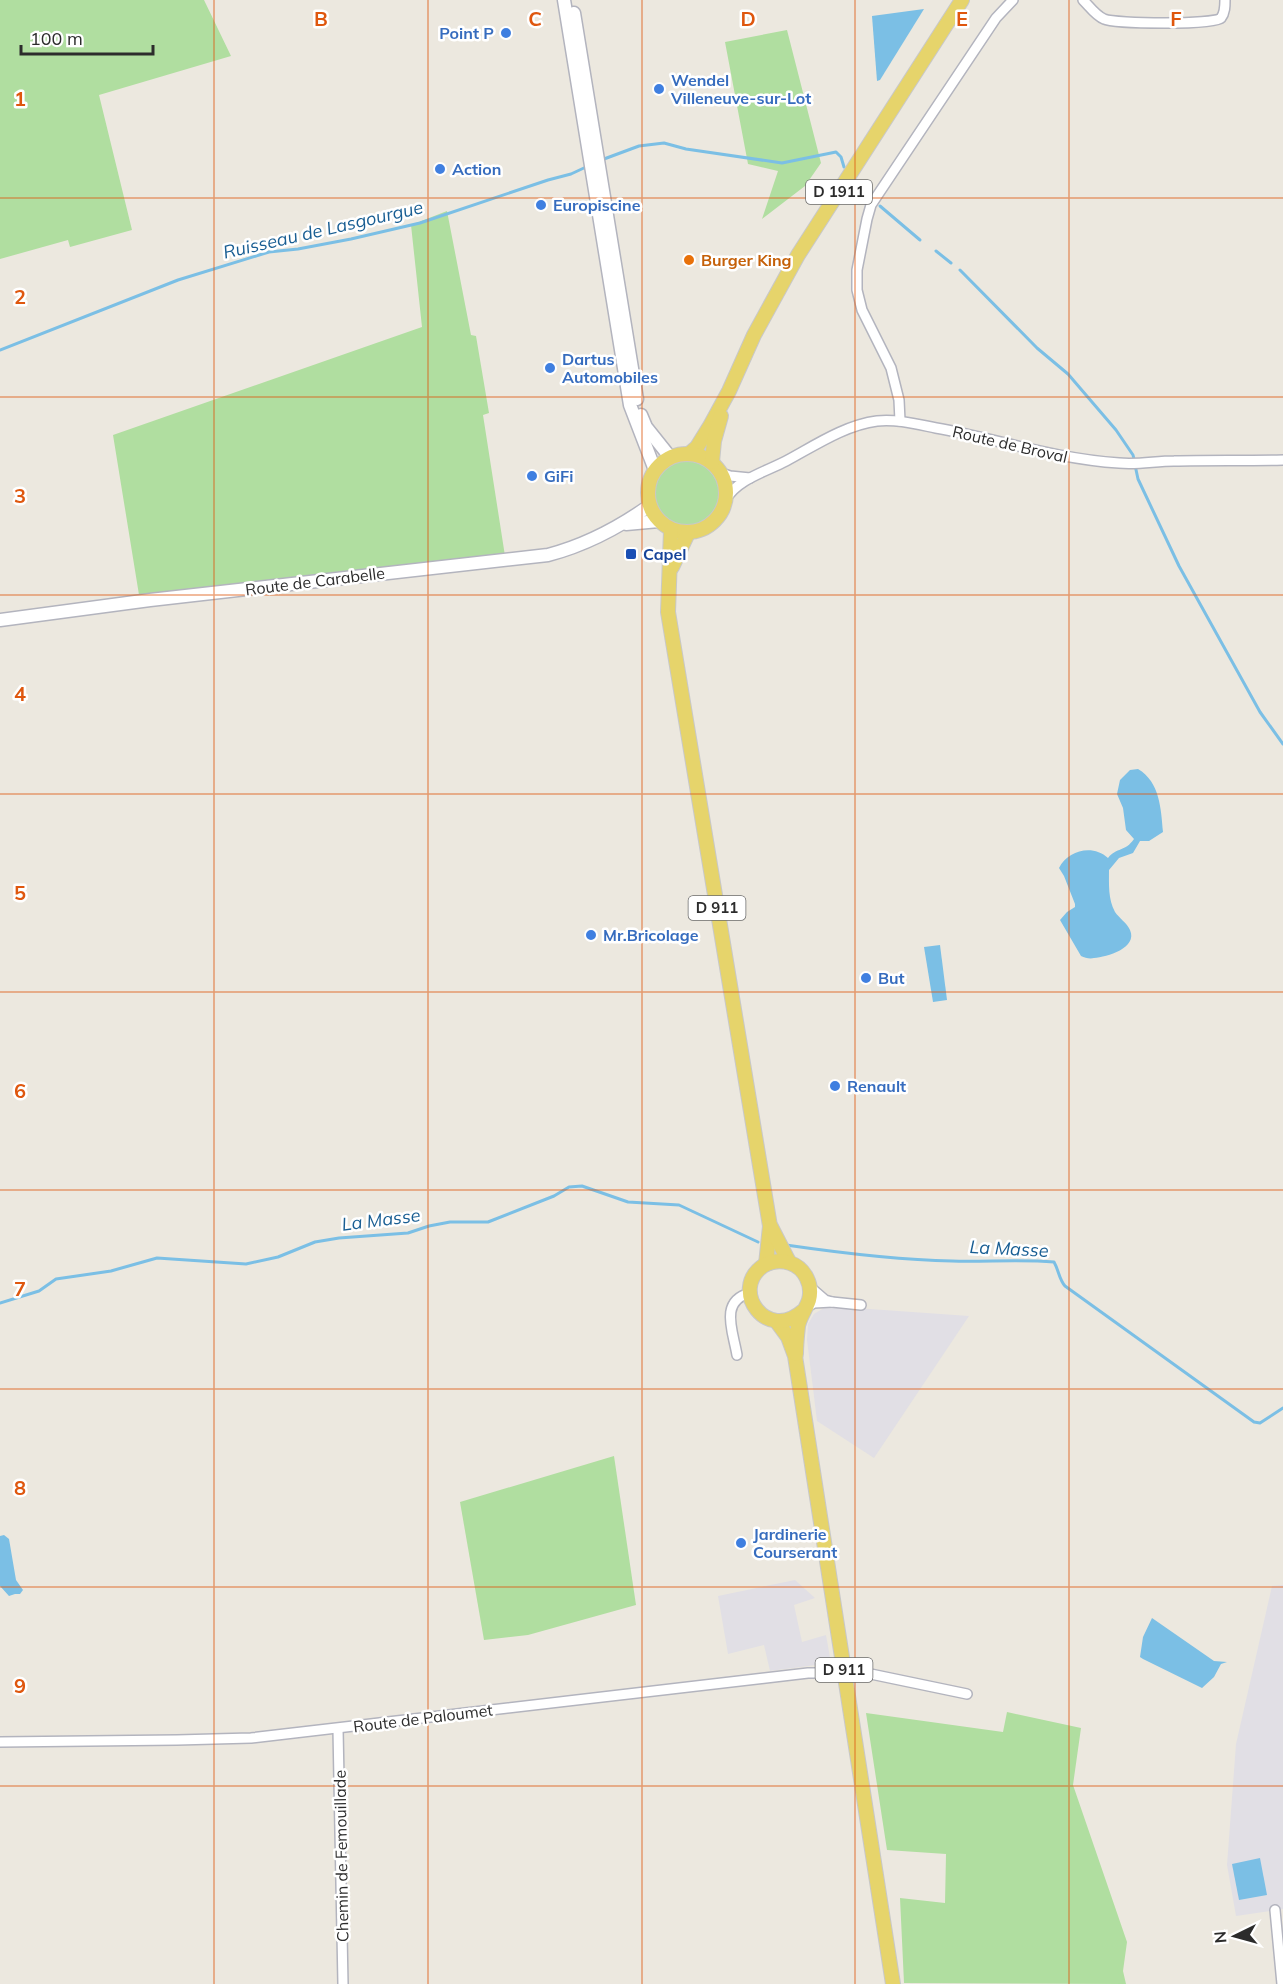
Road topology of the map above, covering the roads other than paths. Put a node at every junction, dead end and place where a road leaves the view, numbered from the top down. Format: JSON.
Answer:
{"nodes":[{"id":1,"x":564,"y":0,"type":"edge"},
{"id":2,"x":572,"y":0,"type":"edge"},
{"id":3,"x":962,"y":0,"type":"edge"},
{"id":4,"x":1013,"y":0,"type":"edge"},
{"id":5,"x":1083,"y":0,"type":"edge"},
{"id":6,"x":1225,"y":0,"type":"edge"},
{"id":7,"x":729,"y":391,"type":"junction"},
{"id":8,"x":900,"y":421,"type":"junction"},
{"id":9,"x":690,"y":453,"type":"junction"},
{"id":10,"x":670,"y":457,"type":"junction"},
{"id":11,"x":1283,"y":460,"type":"edge"},
{"id":12,"x":716,"y":468,"type":"junction"},
{"id":13,"x":655,"y":470,"type":"junction"},
{"id":14,"x":750,"y":478,"type":"junction"},
{"id":15,"x":726,"y":499,"type":"junction"},
{"id":16,"x":649,"y":506,"type":"junction"},
{"id":17,"x":659,"y":521,"type":"junction"},
{"id":18,"x":624,"y":524,"type":"junction"},
{"id":19,"x":671,"y":530,"type":"junction"},
{"id":20,"x":688,"y":533,"type":"junction"},
{"id":21,"x":670,"y":572,"type":"junction"},
{"id":22,"x":0,"y":620,"type":"edge"},
{"id":23,"x":770,"y":1226,"type":"junction"},
{"id":24,"x":789,"y":1262,"type":"junction"},
{"id":25,"x":766,"y":1264,"type":"junction"},
{"id":26,"x":810,"y":1287,"type":"junction"},
{"id":27,"x":750,"y":1293,"type":"junction"},
{"id":28,"x":832,"y":1302,"type":"junction"},
{"id":29,"x":861,"y":1305,"type":"dead end"},
{"id":30,"x":804,"y":1310,"type":"junction"},
{"id":31,"x":777,"y":1322,"type":"junction"},
{"id":32,"x":736,"y":1355,"type":"dead end"},
{"id":33,"x":795,"y":1356,"type":"junction"},
{"id":34,"x":844,"y":1672,"type":"junction"},
{"id":35,"x":967,"y":1694,"type":"dead end"},
{"id":36,"x":339,"y":1729,"type":"junction"},
{"id":37,"x":0,"y":1742,"type":"edge"},
{"id":38,"x":1275,"y":1910,"type":"dead end"},
{"id":39,"x":343,"y":1984,"type":"edge"},
{"id":40,"x":893,"y":1984,"type":"edge"},
{"id":41,"x":1282,"y":1984,"type":"edge"}],
"edges":[{"from":1,"to":13,"type":"main road"},
{"from":2,"to":10,"type":"main road"},
{"from":3,"to":7,"type":"main road","number":"D 1911"},
{"from":4,"to":8,"type":"street"},
{"from":5,"to":6,"type":"street"},
{"from":7,"to":9,"type":"main road","number":"D 1911"},
{"from":7,"to":12,"type":"main road","number":"D 1911"},
{"from":8,"to":11,"type":"street","name":"Route de Broval"},
{"from":8,"to":14,"type":"street","name":"Route de Broval"},
{"from":9,"to":10,"type":"main road"},
{"from":9,"to":12,"type":"main road"},
{"from":10,"to":13,"type":"main road"},
{"from":12,"to":14,"type":"street"},
{"from":12,"to":15,"type":"main road"},
{"from":13,"to":16,"type":"main road"},
{"from":14,"to":15,"type":"street","name":"Route de Broval"},
{"from":15,"to":20,"type":"main road"},
{"from":16,"to":17,"type":"main road"},
{"from":16,"to":18,"type":"main road","name":"Route de Carabelle"},
{"from":17,"to":18,"type":"main road","name":"Route de Carabelle"},
{"from":17,"to":19,"type":"main road"},
{"from":18,"to":22,"type":"main road","name":"Route de Carabelle"},
{"from":19,"to":20,"type":"main road"},
{"from":19,"to":21,"type":"main road","number":"D 911"},
{"from":20,"to":21,"type":"main road","number":"D 911"},
{"from":21,"to":23,"type":"main road","number":"D 911"},
{"from":23,"to":24,"type":"main road","number":"D 911"},
{"from":23,"to":25,"type":"main road","number":"D 911"},
{"from":24,"to":25,"type":"main road"},
{"from":24,"to":26,"type":"main road"},
{"from":25,"to":27,"type":"main road"},
{"from":26,"to":28,"type":"street"},
{"from":26,"to":30,"type":"main road"},
{"from":27,"to":31,"type":"main road"},
{"from":27,"to":32,"type":"street"},
{"from":28,"to":29,"type":"street"},
{"from":28,"to":30,"type":"street"},
{"from":30,"to":31,"type":"main road"},
{"from":30,"to":33,"type":"main road","number":"D 911"},
{"from":31,"to":33,"type":"main road","number":"D 911"},
{"from":33,"to":34,"type":"main road","number":"D 911"},
{"from":34,"to":35,"type":"street","name":"Route de Paloumet"},
{"from":34,"to":36,"type":"street","name":"Route de Paloumet"},
{"from":34,"to":40,"type":"main road","number":"D 911"},
{"from":36,"to":37,"type":"street","name":"Route de Paloumet"},
{"from":36,"to":39,"type":"street","name":"Chemin de Femouillade"},
{"from":38,"to":41,"type":"street"}]}
